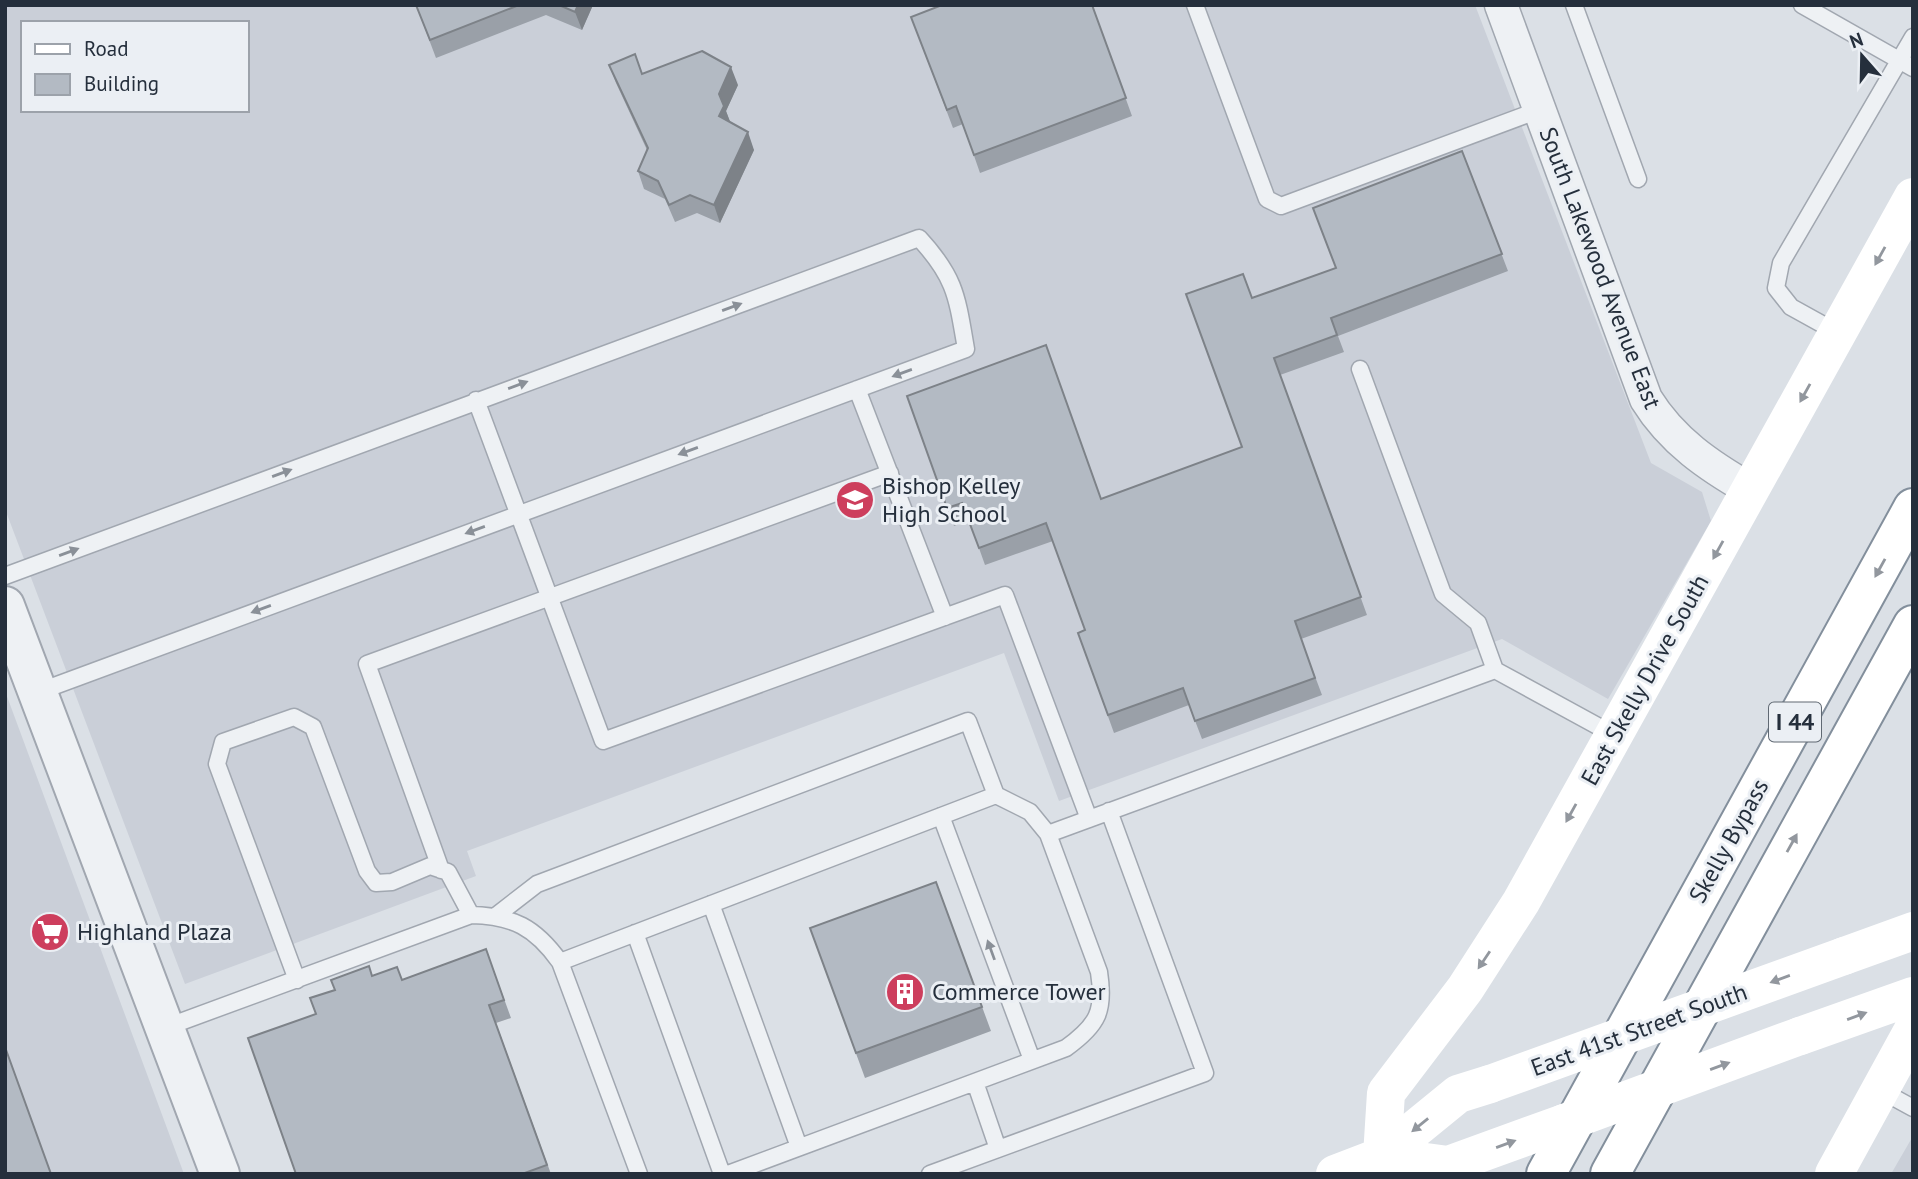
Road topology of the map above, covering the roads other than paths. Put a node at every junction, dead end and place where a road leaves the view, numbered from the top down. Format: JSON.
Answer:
{"nodes":[{"id":1,"x":1195,"y":5,"type":"edge"},
{"id":2,"x":1501,"y":5,"type":"edge"},
{"id":3,"x":1574,"y":5,"type":"edge"},
{"id":4,"x":1802,"y":5,"type":"edge"},
{"id":5,"x":1913,"y":37,"type":"edge"},
{"id":6,"x":1907,"y":64,"type":"edge"},
{"id":7,"x":1539,"y":110,"type":"junction"},
{"id":8,"x":1638,"y":179,"type":"dead end"},
{"id":9,"x":1913,"y":197,"type":"edge"},
{"id":10,"x":1838,"y":333,"type":"junction"},
{"id":11,"x":1360,"y":369,"type":"dead end"},
{"id":12,"x":857,"y":389,"type":"junction"},
{"id":13,"x":476,"y":400,"type":"junction"},
{"id":14,"x":890,"y":473,"type":"junction"},
{"id":15,"x":1751,"y":490,"type":"junction"},
{"id":16,"x":1913,"y":508,"type":"edge"},
{"id":17,"x":517,"y":514,"type":"junction"},
{"id":18,"x":549,"y":596,"type":"junction"},
{"id":19,"x":6,"y":603,"type":"edge"},
{"id":20,"x":945,"y":617,"type":"junction"},
{"id":21,"x":1913,"y":625,"type":"edge"},
{"id":22,"x":1495,"y":670,"type":"junction"},
{"id":23,"x":38,"y":692,"type":"junction"},
{"id":24,"x":1614,"y":735,"type":"junction"},
{"id":25,"x":996,"y":794,"type":"junction"},
{"id":26,"x":1109,"y":811,"type":"junction"},
{"id":27,"x":941,"y":816,"type":"junction"},
{"id":28,"x":1088,"y":819,"type":"junction"},
{"id":29,"x":1048,"y":834,"type":"junction"},
{"id":30,"x":441,"y":870,"type":"junction"},
{"id":31,"x":711,"y":904,"type":"junction"},
{"id":32,"x":471,"y":915,"type":"junction"},
{"id":33,"x":497,"y":915,"type":"junction"},
{"id":34,"x":1913,"y":930,"type":"edge"},
{"id":35,"x":635,"y":933,"type":"junction"},
{"id":36,"x":560,"y":962,"type":"junction"},
{"id":37,"x":297,"y":979,"type":"junction"},
{"id":38,"x":1913,"y":996,"type":"edge"},
{"id":39,"x":164,"y":1028,"type":"junction"},
{"id":40,"x":1913,"y":1030,"type":"edge"},
{"id":41,"x":1032,"y":1060,"type":"junction"},
{"id":42,"x":975,"y":1082,"type":"junction"},
{"id":43,"x":1880,"y":1090,"type":"junction"},
{"id":44,"x":1913,"y":1108,"type":"edge"},
{"id":45,"x":799,"y":1147,"type":"junction"},
{"id":46,"x":998,"y":1149,"type":"junction"},
{"id":47,"x":1382,"y":1156,"type":"junction"},
{"id":48,"x":220,"y":1174,"type":"edge"},
{"id":49,"x":639,"y":1174,"type":"edge"},
{"id":50,"x":722,"y":1174,"type":"edge"},
{"id":51,"x":728,"y":1174,"type":"edge"},
{"id":52,"x":930,"y":1174,"type":"edge"},
{"id":53,"x":1335,"y":1174,"type":"edge"},
{"id":54,"x":1546,"y":1174,"type":"edge"},
{"id":55,"x":1610,"y":1174,"type":"edge"},
{"id":56,"x":1834,"y":1174,"type":"edge"}],
"edges":[{"from":1,"to":7,"type":"lane"},
{"from":2,"to":7,"type":"street","name":"South Lakewood Avenue East"},
{"from":3,"to":8,"type":"lane"},
{"from":4,"to":6,"type":"lane"},
{"from":5,"to":6,"type":"lane"},
{"from":6,"to":10,"type":"lane"},
{"from":7,"to":15,"type":"street","name":"South Lakewood Avenue East"},
{"from":9,"to":10,"type":"main road","name":"East Skelly Drive South","one_way":true},
{"from":10,"to":15,"type":"main road","name":"East Skelly Drive South","one_way":true},
{"from":11,"to":22,"type":"lane"},
{"from":13,"to":12,"type":"lane","one_way":true},
{"from":12,"to":14,"type":"lane"},
{"from":12,"to":17,"type":"lane","one_way":true},
{"from":13,"to":17,"type":"lane"},
{"from":19,"to":13,"type":"lane","one_way":true},
{"from":14,"to":18,"type":"lane"},
{"from":14,"to":20,"type":"lane"},
{"from":15,"to":24,"type":"main road","name":"East Skelly Drive South","one_way":true},
{"from":16,"to":54,"type":"main road","name":"Skelly Bypass","number":"I 44","one_way":true},
{"from":17,"to":18,"type":"lane"},
{"from":17,"to":23,"type":"lane","one_way":true},
{"from":18,"to":20,"type":"lane"},
{"from":18,"to":30,"type":"lane"},
{"from":19,"to":23,"type":"street"},
{"from":20,"to":28,"type":"lane"},
{"from":55,"to":21,"type":"main road","number":"I 44","one_way":true},
{"from":22,"to":24,"type":"lane"},
{"from":22,"to":26,"type":"lane"},
{"from":23,"to":39,"type":"street"},
{"from":24,"to":47,"type":"main road","name":"East Skelly Drive South","one_way":true},
{"from":25,"to":27,"type":"lane"},
{"from":25,"to":29,"type":"lane"},
{"from":25,"to":33,"type":"lane"},
{"from":26,"to":28,"type":"lane"},
{"from":26,"to":46,"type":"lane"},
{"from":27,"to":31,"type":"lane"},
{"from":41,"to":27,"type":"lane","one_way":true},
{"from":28,"to":29,"type":"lane"},
{"from":29,"to":41,"type":"lane"},
{"from":30,"to":32,"type":"lane"},
{"from":30,"to":37,"type":"lane"},
{"from":31,"to":35,"type":"lane"},
{"from":31,"to":45,"type":"lane"},
{"from":32,"to":33,"type":"lane"},
{"from":32,"to":37,"type":"lane"},
{"from":33,"to":36,"type":"lane"},
{"from":34,"to":47,"type":"main road","name":"East 41st Street South","one_way":true,"bridge":true},
{"from":35,"to":36,"type":"lane"},
{"from":35,"to":50,"type":"lane"},
{"from":36,"to":49,"type":"lane"},
{"from":37,"to":39,"type":"lane"},
{"from":47,"to":38,"type":"main road","name":"East 41st Street South","one_way":true,"bridge":true},
{"from":39,"to":48,"type":"street"},
{"from":40,"to":43,"type":"main road"},
{"from":41,"to":42,"type":"lane"},
{"from":42,"to":45,"type":"lane"},
{"from":42,"to":46,"type":"lane"},
{"from":43,"to":44,"type":"lane"},
{"from":43,"to":56,"type":"main road"},
{"from":45,"to":51,"type":"lane"},
{"from":46,"to":52,"type":"lane"},
{"from":47,"to":53,"type":"main road","name":"East 41st Street South"}]}
